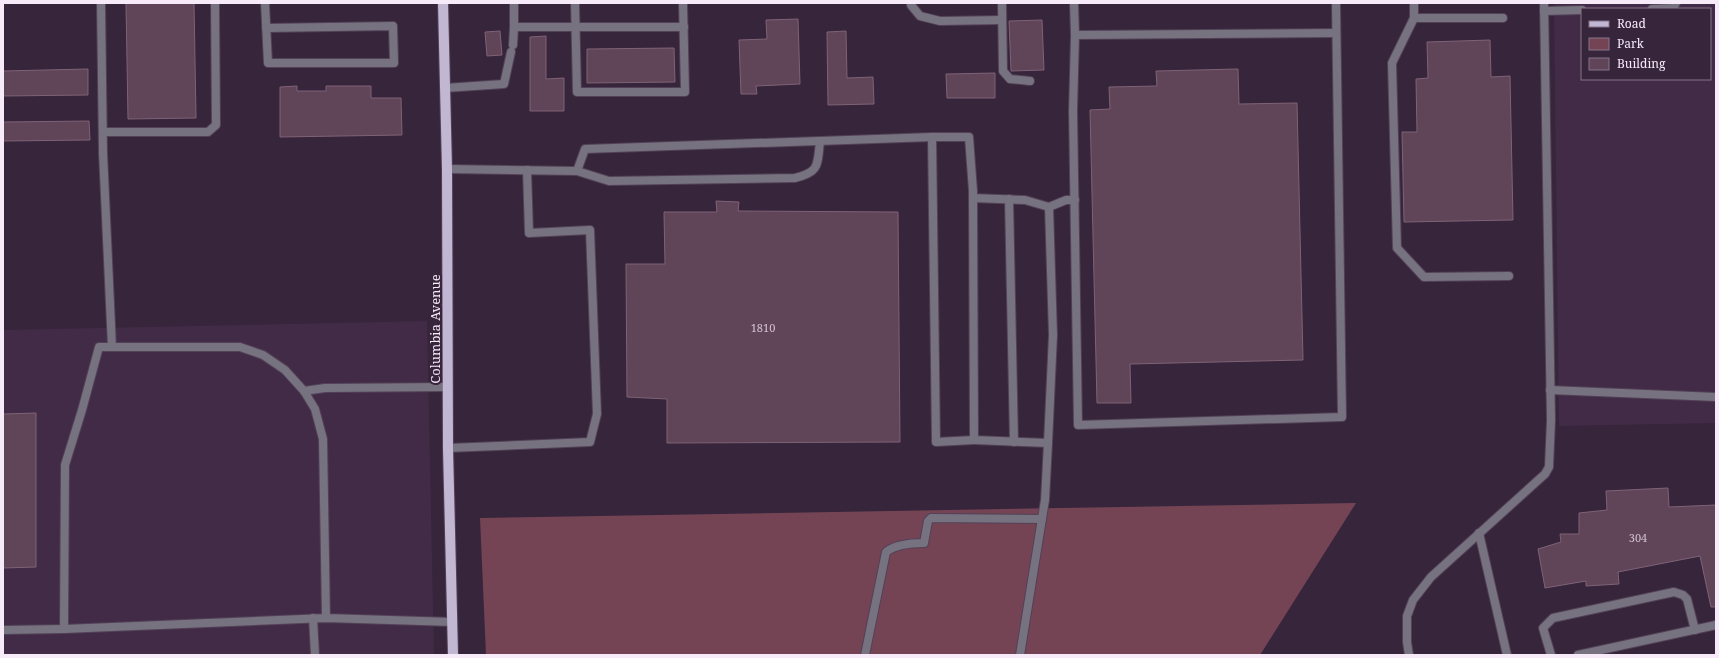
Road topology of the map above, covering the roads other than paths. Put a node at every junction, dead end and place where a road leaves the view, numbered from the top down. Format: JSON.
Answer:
{"nodes":[{"id":1,"x":101,"y":3,"type":"edge"},
{"id":2,"x":215,"y":3,"type":"edge"},
{"id":3,"x":265,"y":3,"type":"edge"},
{"id":4,"x":443,"y":3,"type":"edge"},
{"id":5,"x":514,"y":3,"type":"edge"},
{"id":6,"x":574,"y":3,"type":"edge"},
{"id":7,"x":683,"y":3,"type":"edge"},
{"id":8,"x":912,"y":3,"type":"edge"},
{"id":9,"x":1002,"y":3,"type":"edge"},
{"id":10,"x":1074,"y":3,"type":"edge"},
{"id":11,"x":1336,"y":3,"type":"edge"},
{"id":12,"x":1414,"y":3,"type":"edge"},
{"id":13,"x":1544,"y":7,"type":"edge"},
{"id":14,"x":1581,"y":10,"type":"edge"},
{"id":15,"x":1414,"y":18,"type":"junction"},
{"id":16,"x":1503,"y":18,"type":"dead end"},
{"id":17,"x":1002,"y":20,"type":"junction"},
{"id":18,"x":575,"y":26,"type":"junction"},
{"id":19,"x":514,"y":27,"type":"junction"},
{"id":20,"x":684,"y":27,"type":"junction"},
{"id":21,"x":266,"y":28,"type":"junction"},
{"id":22,"x":1336,"y":33,"type":"junction"},
{"id":23,"x":1075,"y":35,"type":"junction"},
{"id":24,"x":1030,"y":81,"type":"dead end"},
{"id":25,"x":445,"y":88,"type":"junction"},
{"id":26,"x":103,"y":132,"type":"junction"},
{"id":27,"x":932,"y":137,"type":"junction"},
{"id":28,"x":820,"y":142,"type":"junction"},
{"id":29,"x":447,"y":169,"type":"junction"},
{"id":30,"x":527,"y":170,"type":"junction"},
{"id":31,"x":577,"y":171,"type":"junction"},
{"id":32,"x":973,"y":198,"type":"junction"},
{"id":33,"x":1009,"y":199,"type":"junction"},
{"id":34,"x":1075,"y":200,"type":"junction"},
{"id":35,"x":1049,"y":207,"type":"junction"},
{"id":36,"x":1509,"y":276,"type":"dead end"},
{"id":37,"x":112,"y":347,"type":"junction"},
{"id":38,"x":448,"y":387,"type":"junction"},
{"id":39,"x":1550,"y":390,"type":"junction"},
{"id":40,"x":304,"y":391,"type":"junction"},
{"id":41,"x":1716,"y":397,"type":"edge"},
{"id":42,"x":974,"y":440,"type":"junction"},
{"id":43,"x":1014,"y":442,"type":"junction"},
{"id":44,"x":1048,"y":442,"type":"junction"},
{"id":45,"x":448,"y":448,"type":"junction"},
{"id":46,"x":1042,"y":520,"type":"junction"},
{"id":47,"x":1479,"y":534,"type":"junction"},
{"id":48,"x":313,"y":618,"type":"junction"},
{"id":49,"x":326,"y":618,"type":"junction"},
{"id":50,"x":453,"y":622,"type":"junction"},
{"id":51,"x":1716,"y":625,"type":"edge"},
{"id":52,"x":64,"y":629,"type":"junction"},
{"id":53,"x":3,"y":630,"type":"edge"},
{"id":54,"x":1695,"y":630,"type":"junction"},
{"id":55,"x":315,"y":655,"type":"edge"},
{"id":56,"x":453,"y":655,"type":"edge"},
{"id":57,"x":865,"y":655,"type":"edge"},
{"id":58,"x":1020,"y":655,"type":"edge"},
{"id":59,"x":1409,"y":655,"type":"edge"},
{"id":60,"x":1507,"y":655,"type":"edge"},
{"id":61,"x":1551,"y":655,"type":"edge"},
{"id":62,"x":1578,"y":655,"type":"edge"}],
"edges":[{"from":1,"to":26,"type":"street"},
{"from":2,"to":26,"type":"street"},
{"from":3,"to":21,"type":"street"},
{"from":4,"to":25,"type":"main road","name":"Columbia Avenue"},
{"from":5,"to":19,"type":"street"},
{"from":6,"to":18,"type":"street"},
{"from":7,"to":20,"type":"street"},
{"from":8,"to":17,"type":"street"},
{"from":9,"to":17,"type":"street"},
{"from":10,"to":23,"type":"street"},
{"from":11,"to":22,"type":"street"},
{"from":12,"to":15,"type":"street"},
{"from":13,"to":14,"type":"street"},
{"from":13,"to":39,"type":"street"},
{"from":15,"to":16,"type":"street"},
{"from":15,"to":36,"type":"street"},
{"from":17,"to":24,"type":"street"},
{"from":18,"to":19,"type":"street"},
{"from":18,"to":20,"type":"street"},
{"from":18,"to":20,"type":"street"},
{"from":19,"to":25,"type":"street"},
{"from":21,"to":21,"type":"street"},
{"from":22,"to":23,"type":"street"},
{"from":22,"to":34,"type":"street"},
{"from":23,"to":34,"type":"street"},
{"from":25,"to":29,"type":"main road","name":"Columbia Avenue"},
{"from":26,"to":37,"type":"street"},
{"from":27,"to":28,"type":"street"},
{"from":27,"to":32,"type":"street"},
{"from":27,"to":42,"type":"street"},
{"from":28,"to":31,"type":"street"},
{"from":28,"to":31,"type":"street"},
{"from":29,"to":30,"type":"street"},
{"from":29,"to":38,"type":"main road","name":"Columbia Avenue"},
{"from":30,"to":31,"type":"street"},
{"from":30,"to":45,"type":"street"},
{"from":32,"to":33,"type":"street"},
{"from":32,"to":42,"type":"street"},
{"from":33,"to":35,"type":"street"},
{"from":33,"to":43,"type":"street"},
{"from":34,"to":35,"type":"street"},
{"from":35,"to":44,"type":"street"},
{"from":37,"to":40,"type":"street"},
{"from":37,"to":52,"type":"street"},
{"from":38,"to":40,"type":"street"},
{"from":38,"to":45,"type":"main road","name":"Columbia Avenue"},
{"from":39,"to":41,"type":"street"},
{"from":39,"to":47,"type":"street"},
{"from":40,"to":49,"type":"street"},
{"from":42,"to":43,"type":"street"},
{"from":43,"to":44,"type":"street"},
{"from":44,"to":46,"type":"street"},
{"from":45,"to":50,"type":"main road","name":"Columbia Avenue"},
{"from":46,"to":57,"type":"street"},
{"from":46,"to":58,"type":"street"},
{"from":47,"to":59,"type":"street"},
{"from":47,"to":60,"type":"street"},
{"from":48,"to":49,"type":"street"},
{"from":48,"to":52,"type":"street"},
{"from":48,"to":55,"type":"street"},
{"from":49,"to":50,"type":"street"},
{"from":50,"to":56,"type":"main road","name":"Columbia Avenue"},
{"from":51,"to":54,"type":"street"},
{"from":52,"to":53,"type":"street"},
{"from":54,"to":61,"type":"street"},
{"from":54,"to":62,"type":"street"}]}
